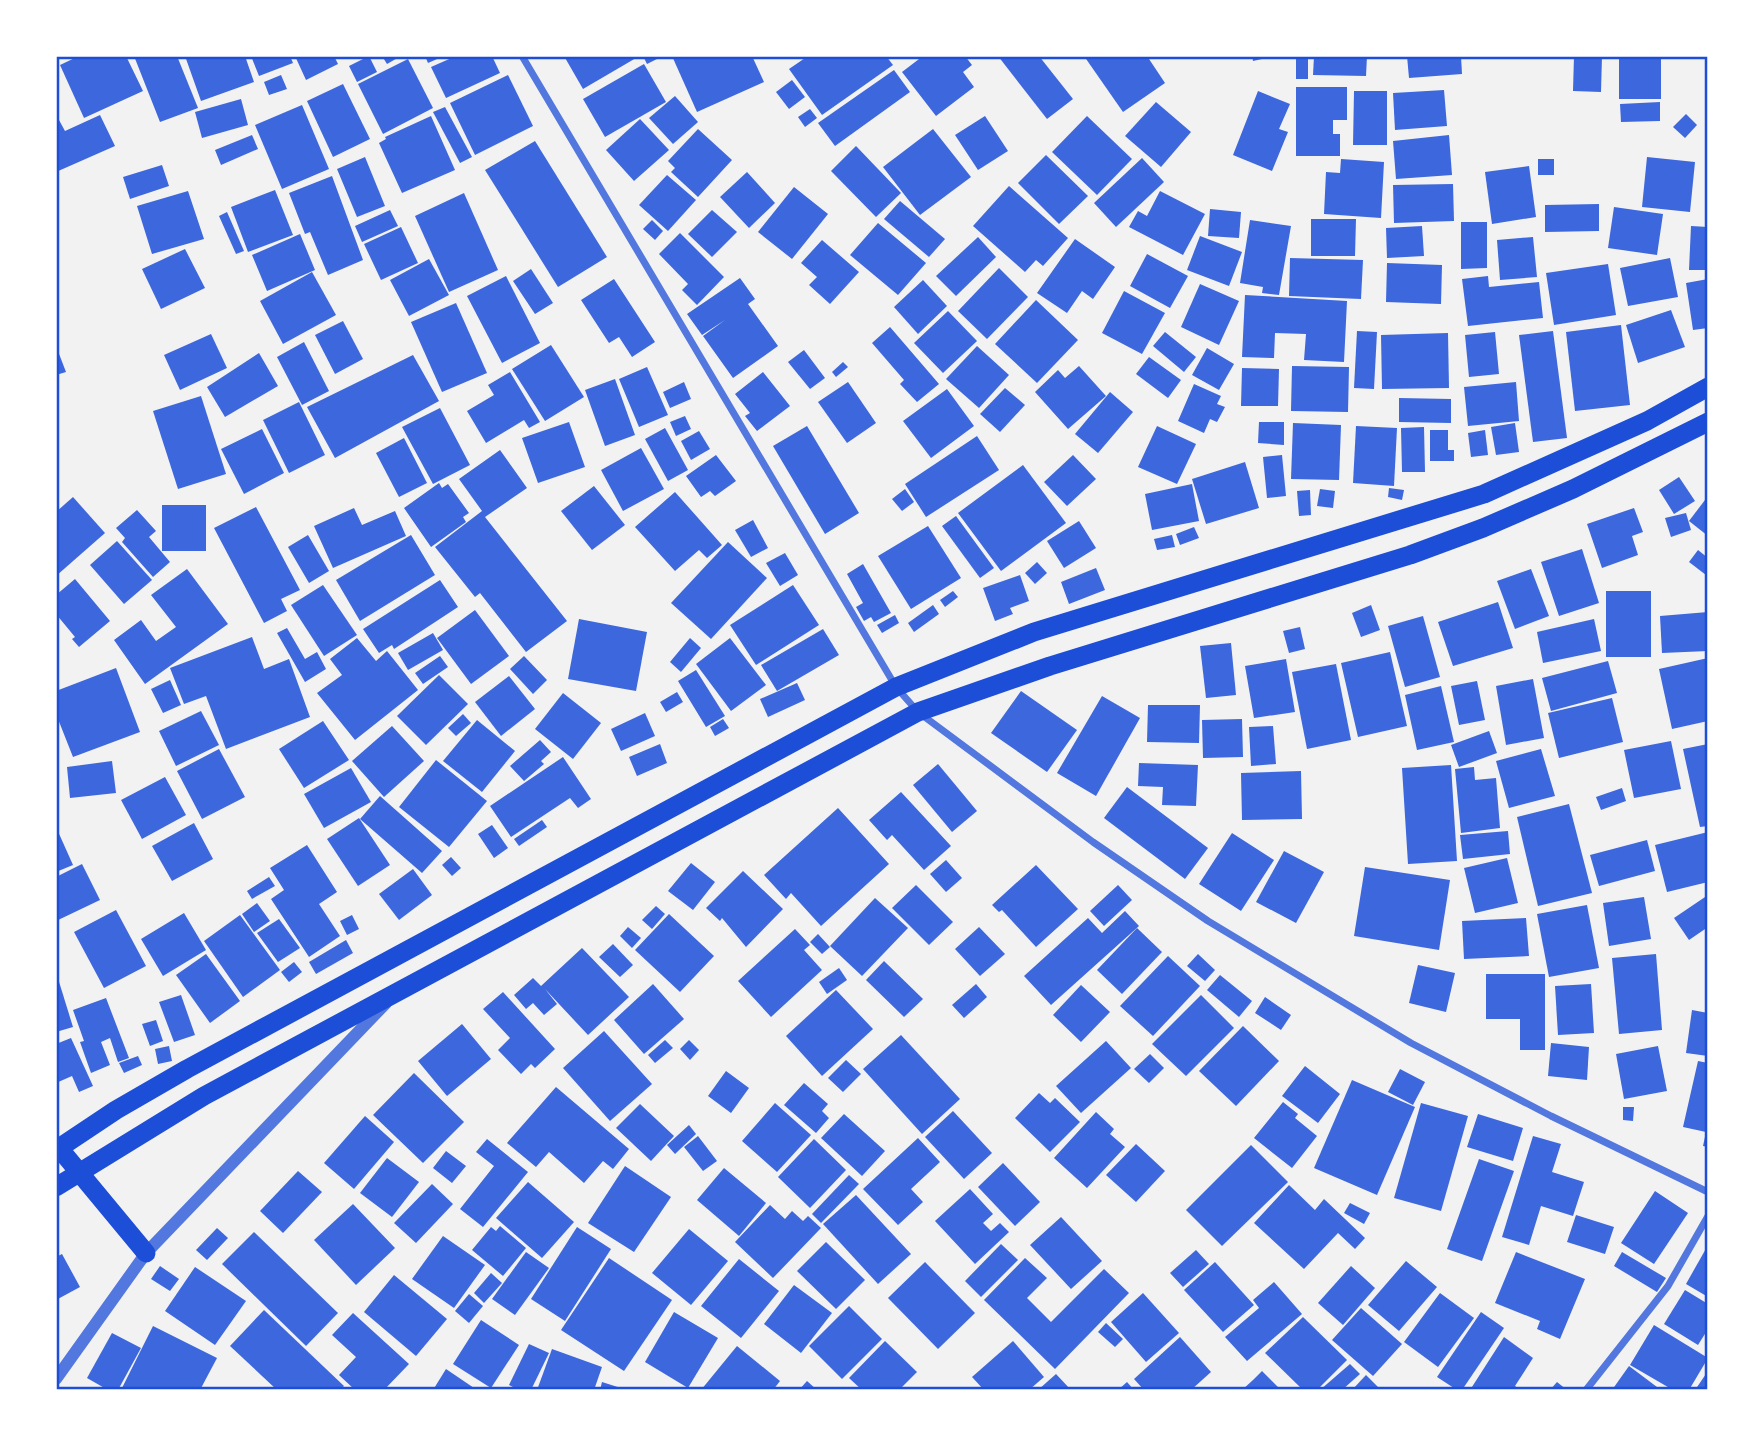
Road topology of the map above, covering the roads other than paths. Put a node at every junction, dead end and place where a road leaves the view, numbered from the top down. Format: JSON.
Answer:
{"nodes":[{"id":1,"x":522,"y":56,"type":"edge"},
{"id":2,"x":1708,"y":387,"type":"edge"},
{"id":3,"x":1708,"y":422,"type":"edge"},
{"id":4,"x":896,"y":687,"type":"junction"},
{"id":5,"x":918,"y":712,"type":"junction"},
{"id":6,"x":398,"y":990,"type":"junction"},
{"id":7,"x":58,"y":1149,"type":"edge"},
{"id":8,"x":78,"y":1172,"type":"junction"},
{"id":9,"x":56,"y":1187,"type":"edge"},
{"id":10,"x":1708,"y":1192,"type":"edge"},
{"id":11,"x":1708,"y":1216,"type":"edge"},
{"id":12,"x":146,"y":1253,"type":"junction"},
{"id":13,"x":56,"y":1379,"type":"edge"},
{"id":14,"x":1586,"y":1390,"type":"edge"}],
"edges":[{"from":1,"to":4,"type":"street"},
{"from":2,"to":4,"type":"highway"},
{"from":3,"to":5,"type":"highway"},
{"from":4,"to":5,"type":"street"},
{"from":4,"to":7,"type":"highway"},
{"from":5,"to":6,"type":"highway"},
{"from":5,"to":10,"type":"street"},
{"from":6,"to":8,"type":"highway"},
{"from":6,"to":12,"type":"street"},
{"from":7,"to":8,"type":"highway"},
{"from":8,"to":9,"type":"highway"},
{"from":8,"to":12,"type":"highway"},
{"from":11,"to":14,"type":"street"},
{"from":12,"to":13,"type":"street"}]}
